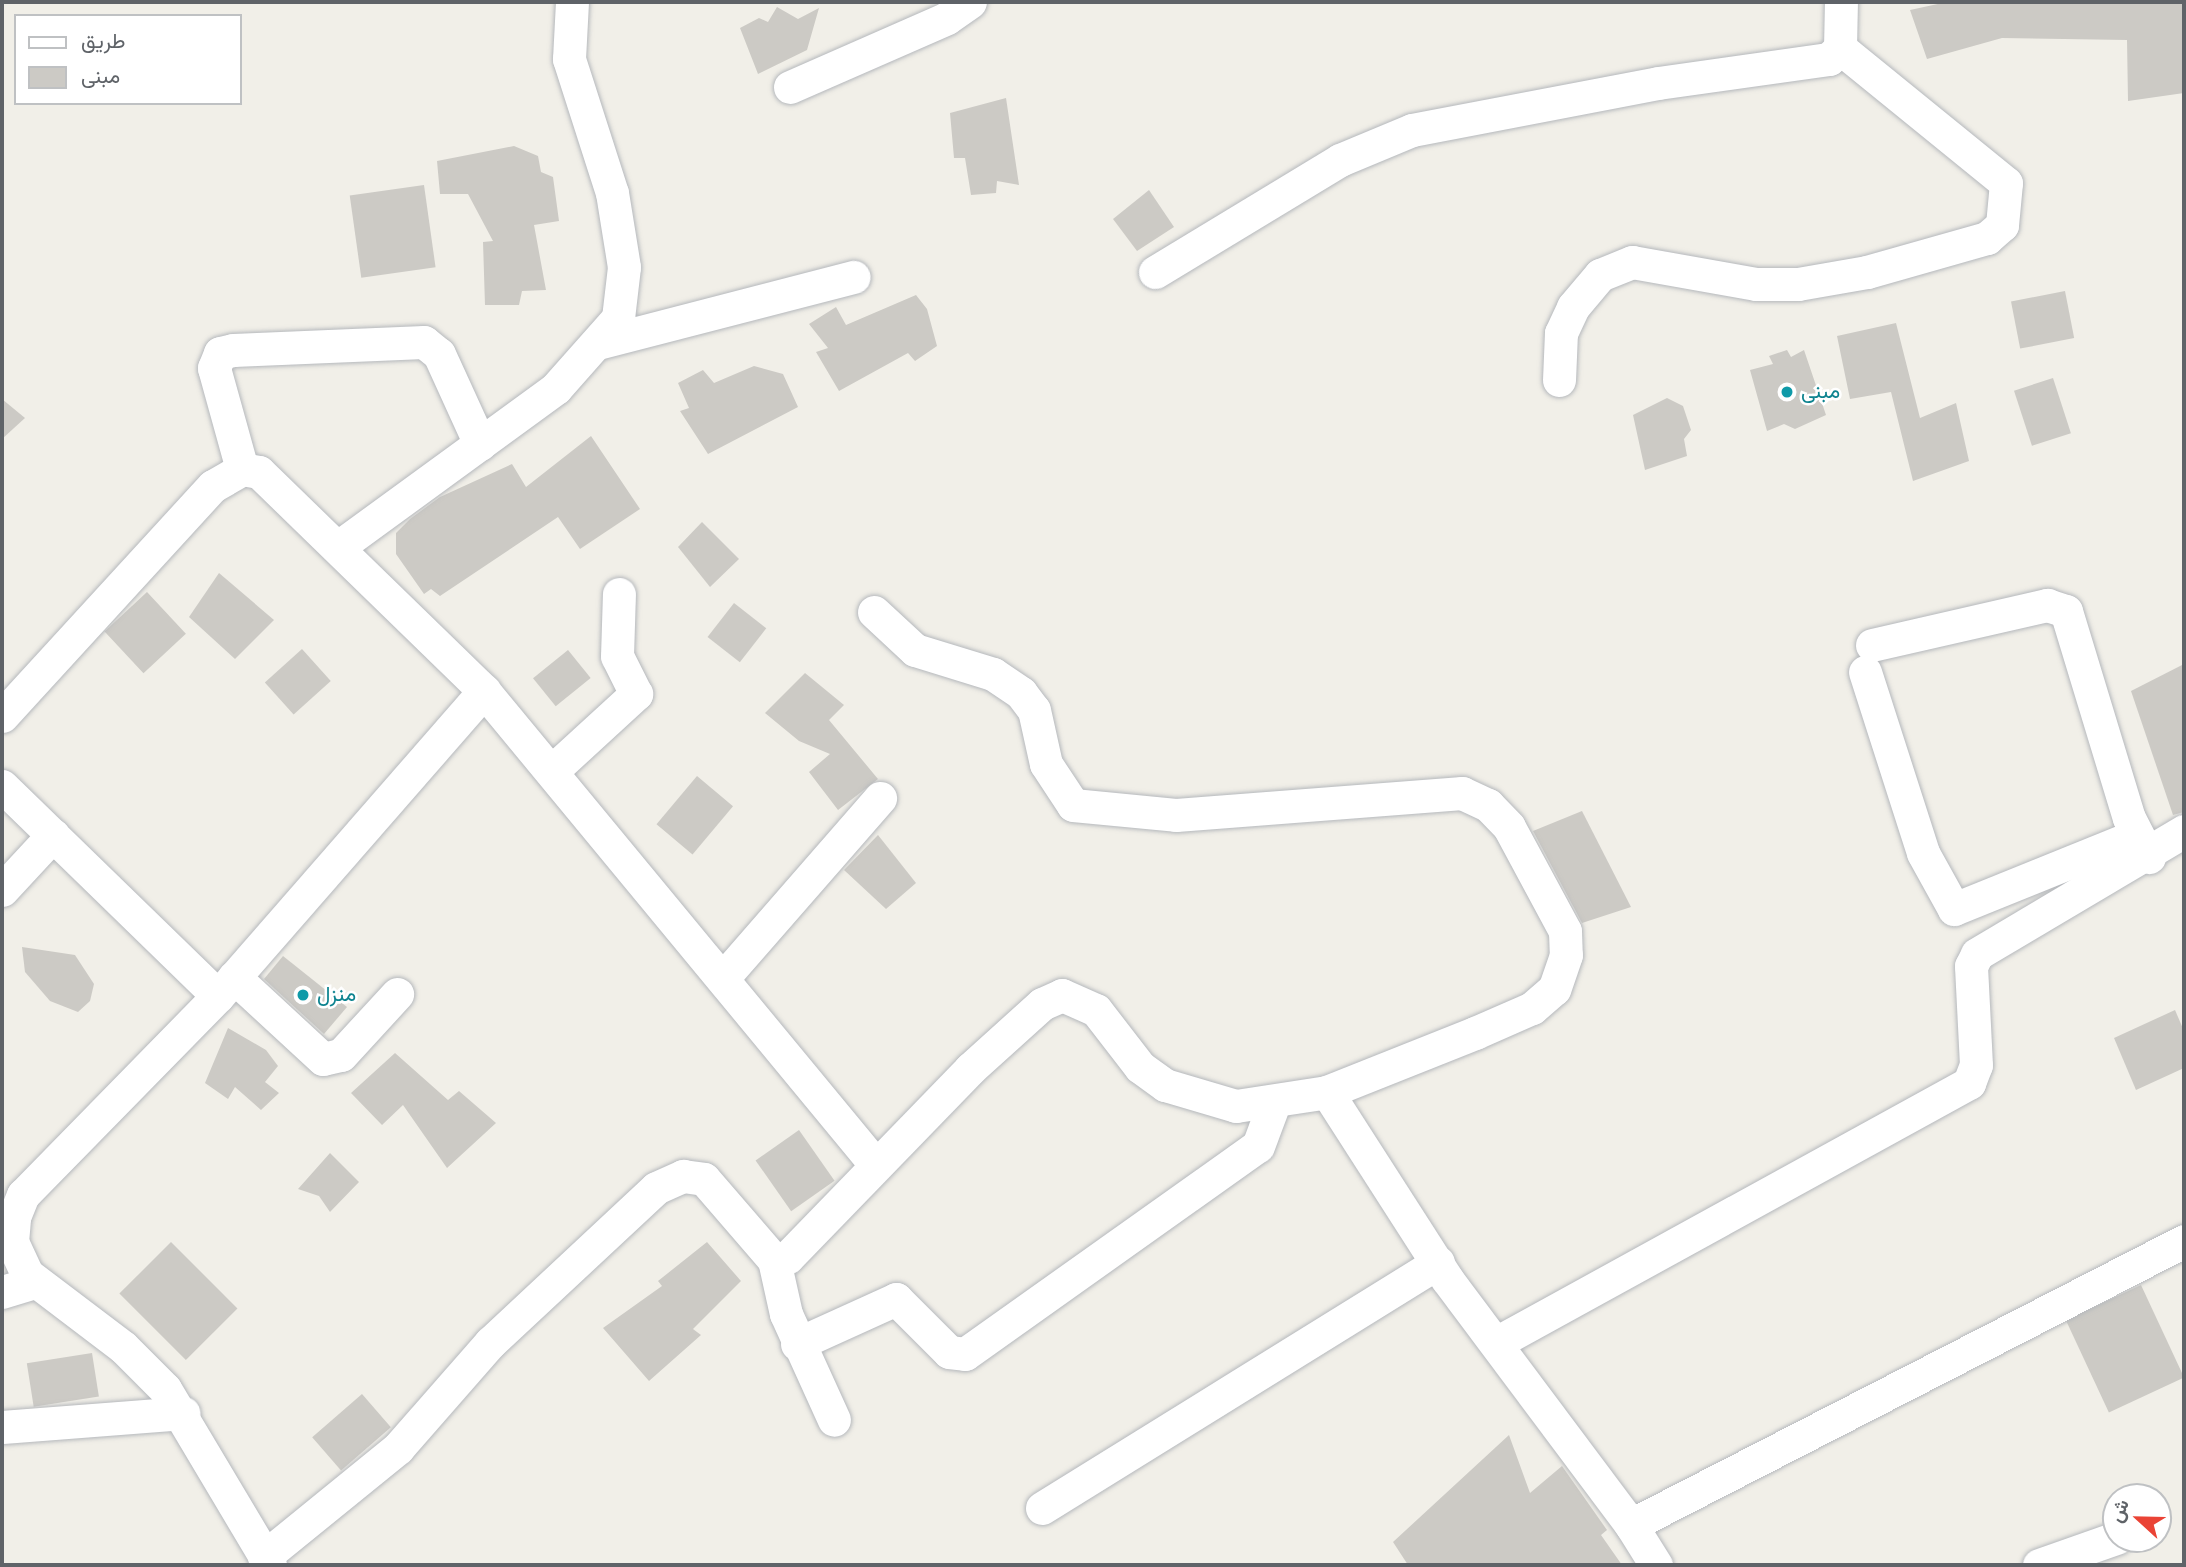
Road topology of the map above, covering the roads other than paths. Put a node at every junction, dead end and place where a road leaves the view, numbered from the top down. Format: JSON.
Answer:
{"nodes":[{"id":1,"x":572,"y":2,"type":"edge"},
{"id":2,"x":970,"y":2,"type":"edge"},
{"id":3,"x":1841,"y":2,"type":"edge"},
{"id":4,"x":1840,"y":48,"type":"junction"},
{"id":5,"x":790,"y":87,"type":"dead end"},
{"id":6,"x":1155,"y":272,"type":"dead end"},
{"id":7,"x":854,"y":277,"type":"dead end"},
{"id":8,"x":598,"y":343,"type":"junction"},
{"id":9,"x":1559,"y":380,"type":"dead end"},
{"id":10,"x":480,"y":444,"type":"junction"},
{"id":11,"x":242,"y":469,"type":"junction"},
{"id":12,"x":341,"y":545,"type":"junction"},
{"id":13,"x":619,"y":594,"type":"dead end"},
{"id":14,"x":874,"y":612,"type":"dead end"},
{"id":15,"x":484,"y":691,"type":"junction"},
{"id":16,"x":2,"y":716,"type":"edge"},
{"id":17,"x":553,"y":770,"type":"junction"},
{"id":18,"x":2,"y":786,"type":"edge"},
{"id":19,"x":880,"y":798,"type":"dead end"},
{"id":20,"x":2184,"y":831,"type":"edge"},
{"id":21,"x":53,"y":835,"type":"junction"},
{"id":22,"x":2143,"y":846,"type":"junction"},
{"id":23,"x":2,"y":890,"type":"edge"},
{"id":24,"x":723,"y":978,"type":"junction"},
{"id":25,"x":226,"y":986,"type":"junction"},
{"id":26,"x":397,"y":994,"type":"dead end"},
{"id":27,"x":1327,"y":1092,"type":"junction"},
{"id":28,"x":1274,"y":1103,"type":"junction"},
{"id":29,"x":874,"y":1163,"type":"junction"},
{"id":30,"x":2184,"y":1241,"type":"edge"},
{"id":31,"x":774,"y":1260,"type":"junction"},
{"id":32,"x":1438,"y":1262,"type":"junction"},
{"id":33,"x":35,"y":1282,"type":"junction"},
{"id":34,"x":2,"y":1292,"type":"edge"},
{"id":35,"x":1496,"y":1343,"type":"junction"},
{"id":36,"x":797,"y":1344,"type":"junction"},
{"id":37,"x":183,"y":1413,"type":"junction"},
{"id":38,"x":834,"y":1420,"type":"dead end"},
{"id":39,"x":2,"y":1427,"type":"edge"},
{"id":40,"x":1042,"y":1508,"type":"dead end"},
{"id":41,"x":1631,"y":1525,"type":"junction"},
{"id":42,"x":2102,"y":1543,"type":"edge"},
{"id":43,"x":267,"y":1561,"type":"edge"},
{"id":44,"x":1656,"y":1565,"type":"edge"},
{"id":45,"x":2039,"y":1565,"type":"edge"}],
"edges":[{"from":1,"to":8,"type":"street"},
{"from":2,"to":5,"type":"street"},
{"from":3,"to":4,"type":"street"},
{"from":4,"to":6,"type":"street"},
{"from":4,"to":9,"type":"street"},
{"from":7,"to":8,"type":"street"},
{"from":8,"to":10,"type":"street"},
{"from":10,"to":11,"type":"street"},
{"from":10,"to":12,"type":"street"},
{"from":11,"to":12,"type":"street"},
{"from":11,"to":16,"type":"street"},
{"from":12,"to":15,"type":"street"},
{"from":13,"to":17,"type":"street"},
{"from":14,"to":27,"type":"street"},
{"from":15,"to":17,"type":"street"},
{"from":15,"to":25,"type":"street"},
{"from":17,"to":24,"type":"street"},
{"from":18,"to":21,"type":"street"},
{"from":19,"to":24,"type":"street"},
{"from":20,"to":22,"type":"street"},
{"from":21,"to":23,"type":"street"},
{"from":21,"to":25,"type":"street"},
{"from":22,"to":22,"type":"street"},
{"from":22,"to":35,"type":"street"},
{"from":24,"to":29,"type":"street"},
{"from":25,"to":26,"type":"street"},
{"from":25,"to":33,"type":"street"},
{"from":27,"to":28,"type":"street"},
{"from":27,"to":32,"type":"street"},
{"from":28,"to":29,"type":"street"},
{"from":28,"to":36,"type":"street"},
{"from":29,"to":31,"type":"street"},
{"from":30,"to":41,"type":"street"},
{"from":31,"to":36,"type":"street"},
{"from":31,"to":43,"type":"street"},
{"from":32,"to":35,"type":"street"},
{"from":32,"to":40,"type":"street"},
{"from":33,"to":34,"type":"street"},
{"from":33,"to":37,"type":"street"},
{"from":35,"to":41,"type":"street"},
{"from":36,"to":38,"type":"street"},
{"from":37,"to":39,"type":"street"},
{"from":37,"to":43,"type":"street"},
{"from":41,"to":44,"type":"street"},
{"from":42,"to":45,"type":"street"}]}
